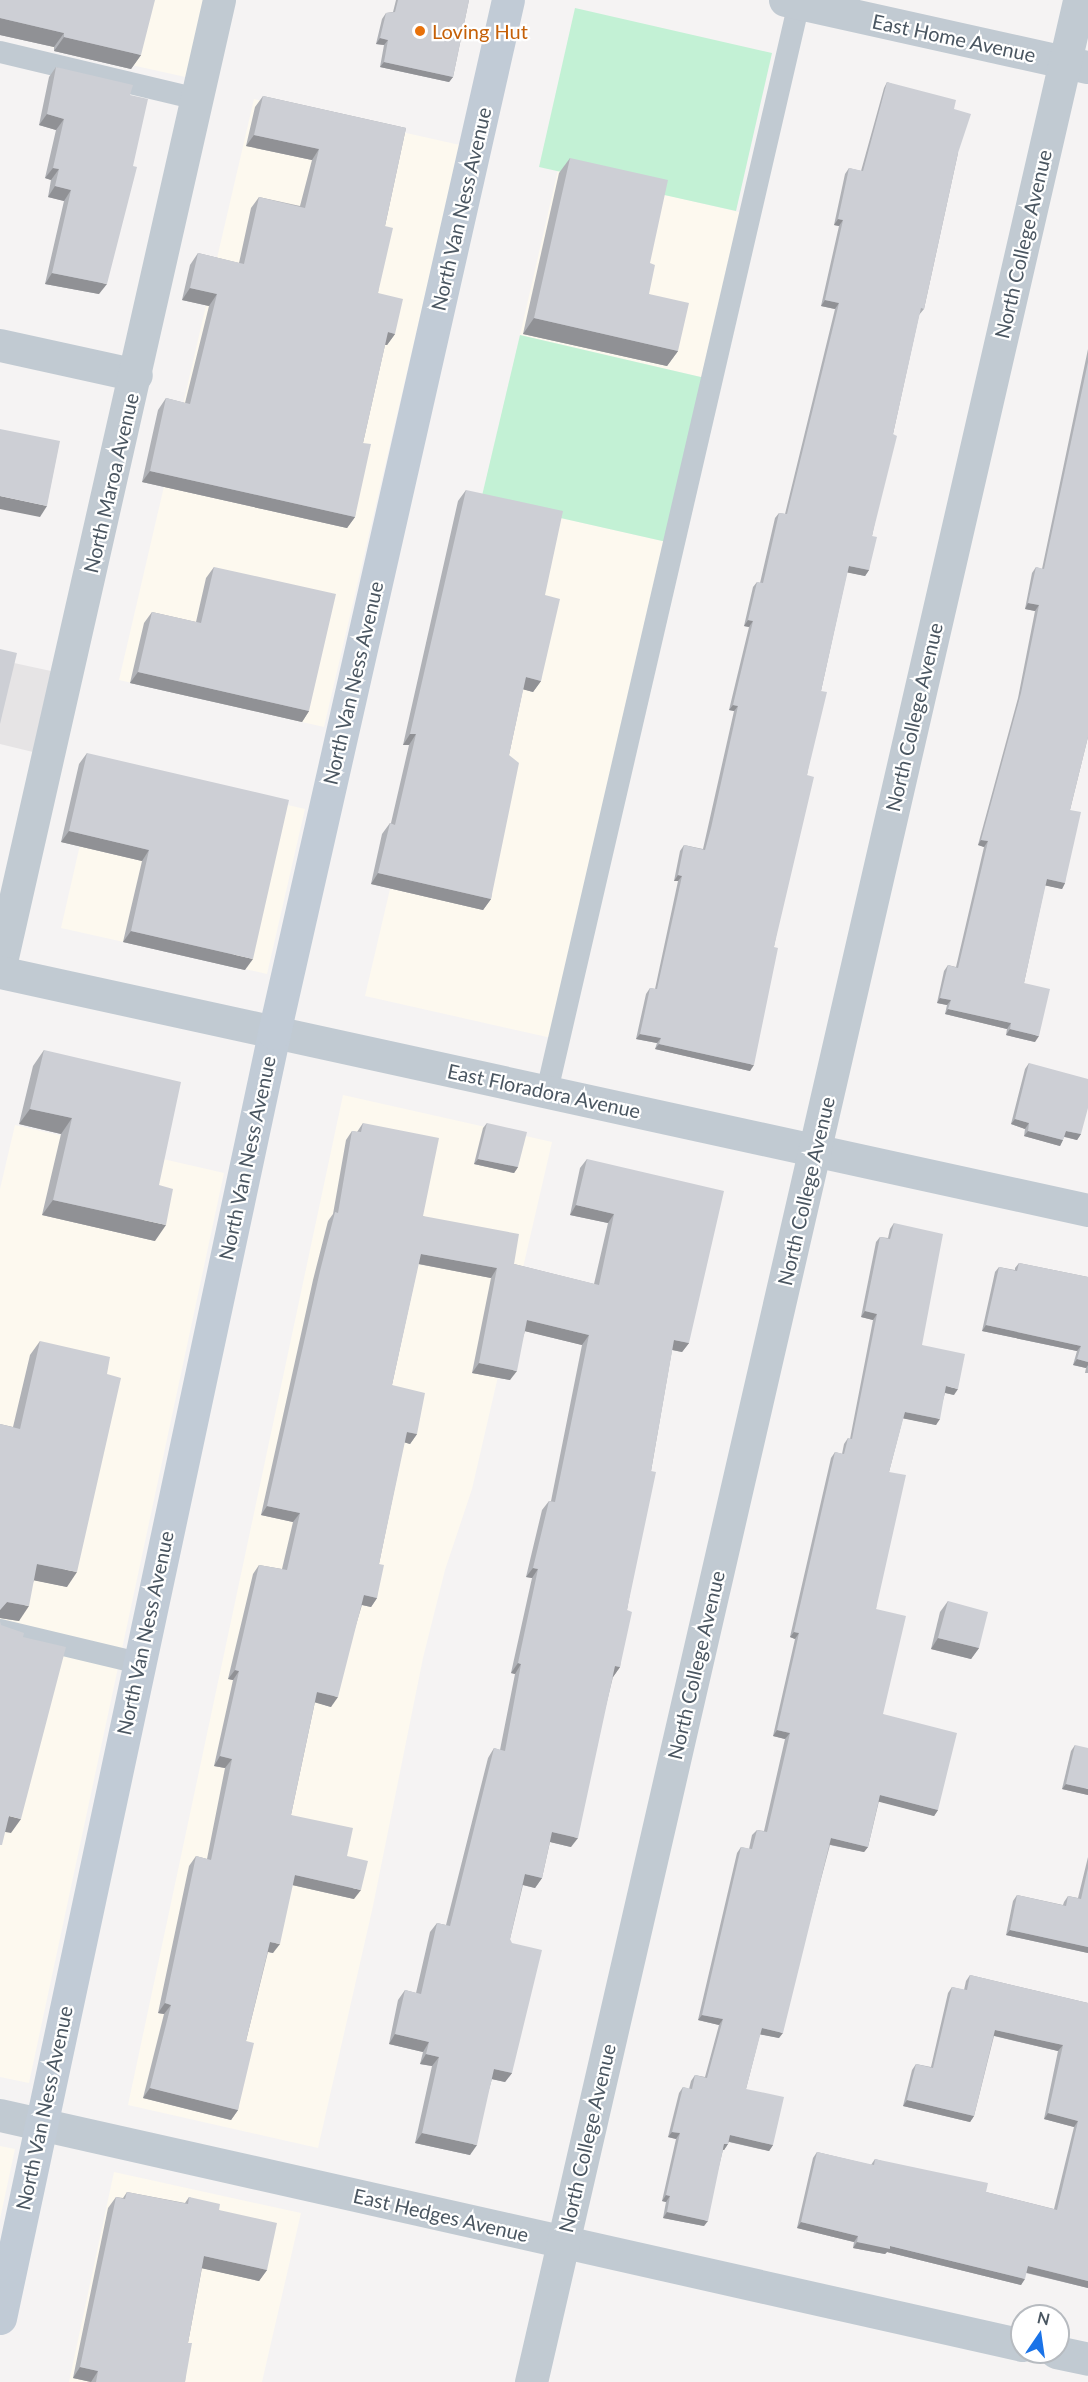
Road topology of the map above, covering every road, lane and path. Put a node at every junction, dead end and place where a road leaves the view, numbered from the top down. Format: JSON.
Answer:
{"nodes":[{"id":1,"x":219,"y":0,"type":"edge"},
{"id":2,"x":508,"y":0,"type":"edge"},
{"id":3,"x":1079,"y":0,"type":"edge"},
{"id":4,"x":792,"y":2,"type":"edge"},
{"id":5,"x":0,"y":52,"type":"edge"},
{"id":6,"x":1076,"y":65,"type":"edge"},
{"id":7,"x":198,"y":99,"type":"junction"},
{"id":8,"x":0,"y":345,"type":"edge"},
{"id":9,"x":136,"y":375,"type":"junction"},
{"id":10,"x":0,"y":966,"type":"edge"},
{"id":11,"x":0,"y":972,"type":"edge"},
{"id":12,"x":274,"y":1033,"type":"junction"},
{"id":13,"x":547,"y":1091,"type":"junction"},
{"id":14,"x":815,"y":1149,"type":"junction"},
{"id":15,"x":1088,"y":1210,"type":"edge"},
{"id":16,"x":0,"y":1630,"type":"edge"},
{"id":17,"x":138,"y":1663,"type":"junction"},
{"id":18,"x":0,"y":2115,"type":"edge"},
{"id":19,"x":41,"y":2124,"type":"junction"},
{"id":20,"x":562,"y":2242,"type":"junction"},
{"id":21,"x":0,"y":2318,"type":"edge"},
{"id":22,"x":1010,"y":2341,"type":"edge"},
{"id":23,"x":1070,"y":2355,"type":"edge"},
{"id":24,"x":1088,"y":2359,"type":"edge"},
{"id":25,"x":531,"y":2382,"type":"edge"}],
"edges":[{"from":1,"to":7,"type":"street","name":"North Maroa Avenue"},
{"from":2,"to":12,"type":"main road","name":"North Van Ness Avenue"},
{"from":3,"to":6,"type":"street","name":"North College Avenue"},
{"from":4,"to":6,"type":"street","name":"East Home Avenue"},
{"from":4,"to":13,"type":"lane"},
{"from":5,"to":7,"type":"lane"},
{"from":6,"to":14,"type":"street","name":"North College Avenue"},
{"from":7,"to":9,"type":"street","name":"North Maroa Avenue"},
{"from":8,"to":9,"type":"street"},
{"from":9,"to":10,"type":"street","name":"North Maroa Avenue"},
{"from":11,"to":12,"type":"street","name":"East Floradora Avenue"},
{"from":12,"to":13,"type":"street","name":"East Floradora Avenue"},
{"from":12,"to":17,"type":"main road","name":"North Van Ness Avenue"},
{"from":13,"to":14,"type":"street","name":"East Floradora Avenue"},
{"from":14,"to":15,"type":"street","name":"East Floradora Avenue"},
{"from":14,"to":20,"type":"street","name":"North College Avenue"},
{"from":16,"to":17,"type":"lane"},
{"from":17,"to":19,"type":"main road","name":"North Van Ness Avenue"},
{"from":18,"to":19,"type":"street","name":"East Hedges Avenue"},
{"from":19,"to":20,"type":"street","name":"East Hedges Avenue"},
{"from":19,"to":21,"type":"main road","name":"North Van Ness Avenue"},
{"from":20,"to":22,"type":"street","name":"East Hedges Avenue"},
{"from":20,"to":25,"type":"street","name":"North College Avenue"},
{"from":23,"to":24,"type":"street"}]}
